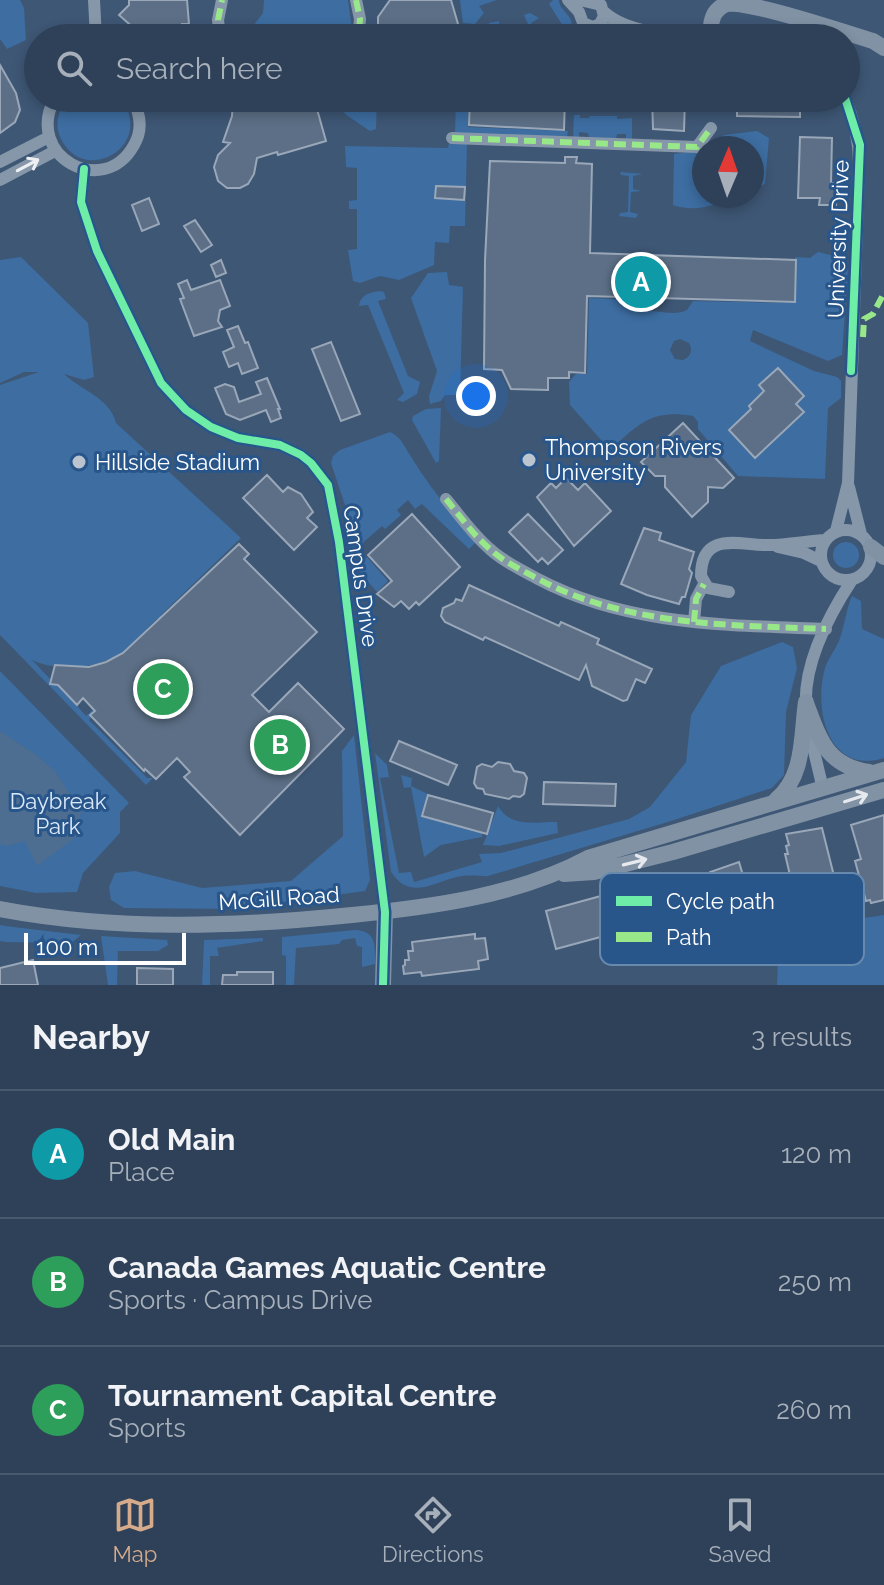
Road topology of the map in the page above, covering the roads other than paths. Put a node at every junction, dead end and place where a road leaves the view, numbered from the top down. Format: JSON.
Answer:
{"nodes":[{"id":1,"x":94,"y":0,"type":"edge"},
{"id":2,"x":222,"y":0,"type":"edge"},
{"id":3,"x":356,"y":0,"type":"edge"},
{"id":4,"x":568,"y":0,"type":"edge"},
{"id":5,"x":582,"y":5,"type":"edge"},
{"id":6,"x":604,"y":12,"type":"junction"},
{"id":7,"x":95,"y":24,"type":"edge"},
{"id":8,"x":218,"y":24,"type":"edge"},
{"id":9,"x":359,"y":24,"type":"edge"},
{"id":10,"x":585,"y":24,"type":"edge"},
{"id":11,"x":599,"y":24,"type":"edge"},
{"id":12,"x":622,"y":24,"type":"edge"},
{"id":13,"x":710,"y":24,"type":"edge"},
{"id":14,"x":818,"y":24,"type":"edge"},
{"id":15,"x":860,"y":37,"type":"edge"},
{"id":16,"x":884,"y":48,"type":"edge"},
{"id":17,"x":49,"y":112,"type":"edge"},
{"id":18,"x":138,"y":112,"type":"edge"},
{"id":19,"x":848,"y":112,"type":"edge"},
{"id":20,"x":711,"y":128,"type":"dead end"},
{"id":21,"x":49,"y":137,"type":"junction"},
{"id":22,"x":452,"y":138,"type":"dead end"},
{"id":23,"x":55,"y":151,"type":"junction"},
{"id":24,"x":0,"y":162,"type":"edge"},
{"id":25,"x":84,"y":169,"type":"junction"},
{"id":26,"x":0,"y":180,"type":"edge"},
{"id":27,"x":848,"y":483,"type":"junction"},
{"id":28,"x":446,"y":499,"type":"dead end"},
{"id":29,"x":831,"y":536,"type":"junction"},
{"id":30,"x":776,"y":545,"type":"junction"},
{"id":31,"x":872,"y":546,"type":"edge"},
{"id":32,"x":821,"y":561,"type":"junction"},
{"id":33,"x":830,"y":574,"type":"junction"},
{"id":34,"x":852,"y":580,"type":"junction"},
{"id":35,"x":704,"y":584,"type":"junction"},
{"id":36,"x":729,"y":592,"type":"dead end"},
{"id":37,"x":833,"y":608,"type":"junction"},
{"id":38,"x":694,"y":622,"type":"junction"},
{"id":39,"x":826,"y":629,"type":"junction"},
{"id":40,"x":806,"y":702,"type":"junction"},
{"id":41,"x":880,"y":771,"type":"edge"},
{"id":42,"x":823,"y":789,"type":"junction"},
{"id":43,"x":884,"y":790,"type":"edge"},
{"id":44,"x":772,"y":803,"type":"junction"},
{"id":45,"x":829,"y":807,"type":"junction"},
{"id":46,"x":558,"y":874,"type":"junction"},
{"id":47,"x":0,"y":909,"type":"edge"},
{"id":48,"x":385,"y":912,"type":"junction"},
{"id":49,"x":383,"y":985,"type":"edge"}],
"edges":[{"from":1,"to":7,"type":"street"},
{"from":2,"to":8,"type":"street"},
{"from":3,"to":9,"type":"street"},
{"from":4,"to":5,"type":"street"},
{"from":5,"to":6,"type":"street"},
{"from":5,"to":10,"type":"street"},
{"from":6,"to":11,"type":"street"},
{"from":6,"to":12,"type":"street"},
{"from":13,"to":14,"type":"main road"},
{"from":15,"to":16,"type":"main road"},
{"from":17,"to":21,"type":"street"},
{"from":18,"to":25,"type":"street"},
{"from":19,"to":27,"type":"street","name":"University Drive"},
{"from":20,"to":22,"type":"street"},
{"from":21,"to":23,"type":"street"},
{"from":21,"to":24,"type":"street"},
{"from":23,"to":25,"type":"street"},
{"from":26,"to":23,"type":"street","one_way":true},
{"from":25,"to":48,"type":"street","name":"Campus Drive"},
{"from":27,"to":29,"type":"street","name":"University Drive"},
{"from":27,"to":31,"type":"street","name":"University Drive"},
{"from":28,"to":38,"type":"street"},
{"from":29,"to":30,"type":"street"},
{"from":29,"to":31,"type":"street"},
{"from":29,"to":32,"type":"street"},
{"from":30,"to":32,"type":"street"},
{"from":30,"to":35,"type":"street"},
{"from":31,"to":34,"type":"street"},
{"from":32,"to":33,"type":"street"},
{"from":33,"to":34,"type":"street"},
{"from":33,"to":37,"type":"street"},
{"from":34,"to":37,"type":"street"},
{"from":35,"to":36,"type":"street"},
{"from":35,"to":38,"type":"street"},
{"from":37,"to":39,"type":"street"},
{"from":38,"to":39,"type":"street"},
{"from":39,"to":40,"type":"street"},
{"from":40,"to":41,"type":"main road"},
{"from":40,"to":42,"type":"street"},
{"from":40,"to":44,"type":"main road"},
{"from":41,"to":42,"type":"main road","name":"McGill Road"},
{"from":42,"to":44,"type":"main road","name":"McGill Road"},
{"from":42,"to":45,"type":"main road"},
{"from":45,"to":43,"type":"main road","name":"McGill Road","one_way":true},
{"from":44,"to":46,"type":"main road","name":"McGill Road"},
{"from":46,"to":45,"type":"main road","name":"McGill Road","one_way":true},
{"from":46,"to":48,"type":"main road","name":"McGill Road"},
{"from":47,"to":48,"type":"main road","name":"McGill Road"},
{"from":48,"to":49,"type":"main road"}]}
